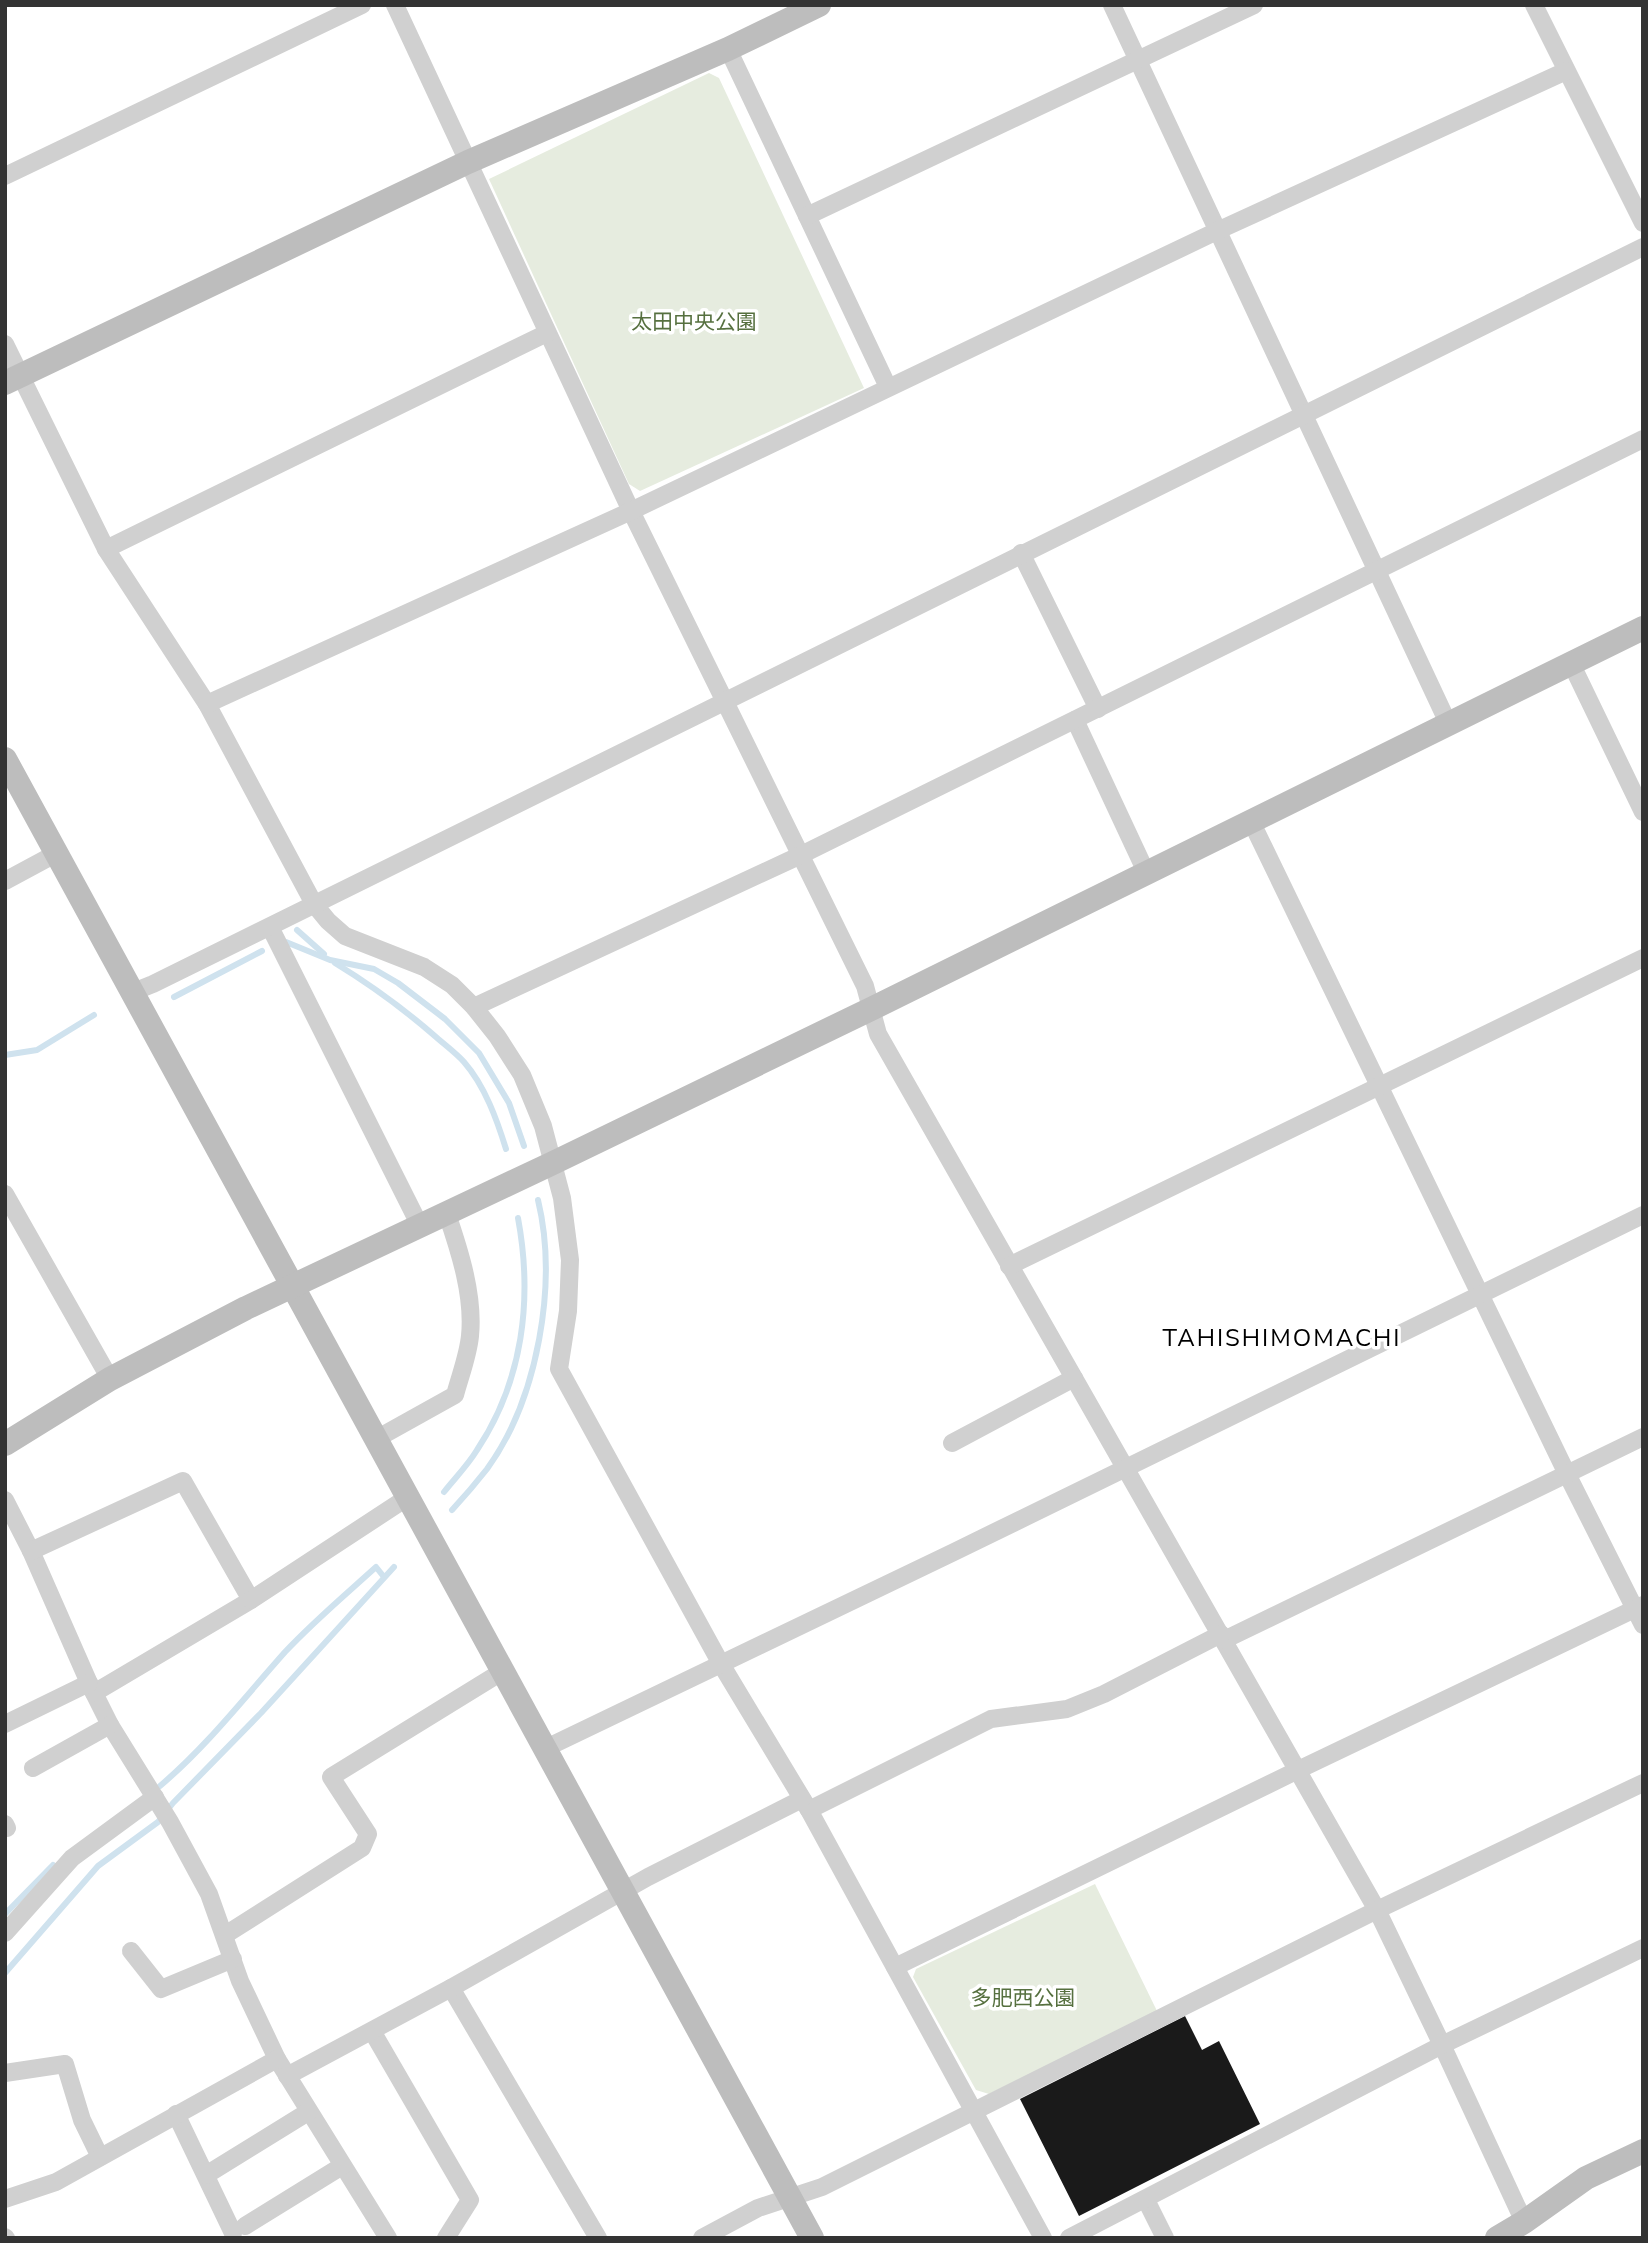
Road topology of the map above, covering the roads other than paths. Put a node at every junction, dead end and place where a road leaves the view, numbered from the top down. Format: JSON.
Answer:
{"nodes":[{"id":1,"x":362,"y":5,"type":"edge"},
{"id":2,"x":395,"y":5,"type":"edge"},
{"id":3,"x":819,"y":5,"type":"edge"},
{"id":4,"x":1112,"y":5,"type":"edge"},
{"id":5,"x":1254,"y":5,"type":"edge"},
{"id":6,"x":1534,"y":5,"type":"edge"},
{"id":7,"x":728,"y":49,"type":"junction"},
{"id":8,"x":1137,"y":60,"type":"junction"},
{"id":9,"x":1566,"y":71,"type":"junction"},
{"id":10,"x":468,"y":162,"type":"junction"},
{"id":11,"x":5,"y":176,"type":"edge"},
{"id":12,"x":807,"y":216,"type":"junction"},
{"id":13,"x":1643,"y":223,"type":"edge"},
{"id":14,"x":1217,"y":231,"type":"junction"},
{"id":15,"x":1643,"y":247,"type":"edge"},
{"id":16,"x":547,"y":333,"type":"junction"},
{"id":17,"x":5,"y":344,"type":"edge"},
{"id":18,"x":14,"y":379,"type":"edge"},
{"id":19,"x":888,"y":387,"type":"junction"},
{"id":20,"x":1302,"y":413,"type":"junction"},
{"id":21,"x":1643,"y":439,"type":"edge"},
{"id":22,"x":631,"y":511,"type":"junction"},
{"id":23,"x":106,"y":549,"type":"junction"},
{"id":24,"x":1021,"y":553,"type":"junction"},
{"id":25,"x":1376,"y":569,"type":"junction"},
{"id":26,"x":1643,"y":628,"type":"edge"},
{"id":27,"x":1570,"y":663,"type":"junction"},
{"id":28,"x":726,"y":703,"type":"junction"},
{"id":29,"x":207,"y":704,"type":"junction"},
{"id":30,"x":1098,"y":709,"type":"junction"},
{"id":31,"x":1075,"y":720,"type":"junction"},
{"id":32,"x":1448,"y":723,"type":"junction"},
{"id":33,"x":5,"y":759,"type":"edge"},
{"id":34,"x":1643,"y":811,"type":"edge"},
{"id":35,"x":1251,"y":821,"type":"junction"},
{"id":36,"x":57,"y":853,"type":"junction"},
{"id":37,"x":801,"y":855,"type":"junction"},
{"id":38,"x":1146,"y":872,"type":"junction"},
{"id":39,"x":5,"y":881,"type":"edge"},
{"id":40,"x":314,"y":904,"type":"junction"},
{"id":41,"x":270,"y":927,"type":"junction"},
{"id":42,"x":1643,"y":958,"type":"edge"},
{"id":43,"x":133,"y":992,"type":"junction"},
{"id":44,"x":474,"y":1007,"type":"junction"},
{"id":45,"x":871,"y":1009,"type":"junction"},
{"id":46,"x":1380,"y":1087,"type":"junction"},
{"id":47,"x":553,"y":1163,"type":"junction"},
{"id":48,"x":5,"y":1194,"type":"edge"},
{"id":49,"x":447,"y":1214,"type":"junction"},
{"id":50,"x":1643,"y":1215,"type":"edge"},
{"id":51,"x":420,"y":1226,"type":"junction"},
{"id":52,"x":1009,"y":1266,"type":"junction"},
{"id":53,"x":292,"y":1286,"type":"junction"},
{"id":54,"x":1480,"y":1295,"type":"junction"},
{"id":55,"x":1074,"y":1378,"type":"junction"},
{"id":56,"x":110,"y":1379,"type":"junction"},
{"id":57,"x":1643,"y":1437,"type":"edge"},
{"id":58,"x":376,"y":1439,"type":"junction"},
{"id":59,"x":953,"y":1443,"type":"dead end"},
{"id":60,"x":5,"y":1444,"type":"edge"},
{"id":61,"x":1126,"y":1468,"type":"junction"},
{"id":62,"x":1567,"y":1474,"type":"junction"},
{"id":63,"x":408,"y":1497,"type":"junction"},
{"id":64,"x":5,"y":1500,"type":"edge"},
{"id":65,"x":32,"y":1551,"type":"junction"},
{"id":66,"x":251,"y":1600,"type":"junction"},
{"id":67,"x":1640,"y":1613,"type":"edge"},
{"id":68,"x":1222,"y":1637,"type":"junction"},
{"id":69,"x":721,"y":1664,"type":"junction"},
{"id":70,"x":503,"y":1671,"type":"junction"},
{"id":71,"x":92,"y":1688,"type":"junction"},
{"id":72,"x":5,"y":1724,"type":"edge"},
{"id":73,"x":110,"y":1725,"type":"junction"},
{"id":74,"x":546,"y":1748,"type":"junction"},
{"id":75,"x":33,"y":1768,"type":"dead end"},
{"id":76,"x":1298,"y":1770,"type":"junction"},
{"id":77,"x":1643,"y":1783,"type":"edge"},
{"id":78,"x":805,"y":1804,"type":"junction"},
{"id":79,"x":162,"y":1809,"type":"junction"},
{"id":80,"x":623,"y":1890,"type":"junction"},
{"id":81,"x":1377,"y":1910,"type":"junction"},
{"id":82,"x":5,"y":1933,"type":"edge"},
{"id":83,"x":225,"y":1935,"type":"junction"},
{"id":84,"x":1643,"y":1948,"type":"edge"},
{"id":85,"x":131,"y":1951,"type":"dead end"},
{"id":86,"x":233,"y":1959,"type":"junction"},
{"id":87,"x":895,"y":1967,"type":"junction"},
{"id":88,"x":451,"y":1988,"type":"junction"},
{"id":89,"x":372,"y":2031,"type":"junction"},
{"id":90,"x":1442,"y":2045,"type":"junction"},
{"id":91,"x":277,"y":2059,"type":"junction"},
{"id":92,"x":5,"y":2073,"type":"edge"},
{"id":93,"x":287,"y":2076,"type":"junction"},
{"id":94,"x":308,"y":2112,"type":"junction"},
{"id":95,"x":975,"y":2112,"type":"junction"},
{"id":96,"x":176,"y":2114,"type":"junction"},
{"id":97,"x":1643,"y":2151,"type":"edge"},
{"id":98,"x":100,"y":2157,"type":"junction"},
{"id":99,"x":342,"y":2166,"type":"junction"},
{"id":100,"x":206,"y":2175,"type":"junction"},
{"id":101,"x":790,"y":2197,"type":"junction"},
{"id":102,"x":5,"y":2199,"type":"edge"},
{"id":103,"x":1146,"y":2200,"type":"junction"},
{"id":104,"x":1527,"y":2230,"type":"edge"},
{"id":105,"x":388,"y":2238,"type":"edge"},
{"id":106,"x":446,"y":2238,"type":"edge"},
{"id":107,"x":598,"y":2238,"type":"edge"},
{"id":108,"x":702,"y":2238,"type":"edge"},
{"id":109,"x":811,"y":2238,"type":"edge"},
{"id":110,"x":1043,"y":2238,"type":"edge"},
{"id":111,"x":1069,"y":2238,"type":"edge"},
{"id":112,"x":1165,"y":2238,"type":"edge"},
{"id":113,"x":1497,"y":2238,"type":"edge"}],
"edges":[{"from":1,"to":11,"type":"street"},
{"from":2,"to":10,"type":"street"},
{"from":3,"to":7,"type":"street"},
{"from":4,"to":8,"type":"street"},
{"from":5,"to":8,"type":"street"},
{"from":6,"to":9,"type":"street"},
{"from":7,"to":10,"type":"street"},
{"from":7,"to":12,"type":"street"},
{"from":8,"to":12,"type":"street"},
{"from":8,"to":14,"type":"street"},
{"from":9,"to":13,"type":"street"},
{"from":9,"to":14,"type":"street"},
{"from":10,"to":16,"type":"street"},
{"from":10,"to":18,"type":"street"},
{"from":12,"to":19,"type":"street"},
{"from":14,"to":19,"type":"street"},
{"from":14,"to":20,"type":"street"},
{"from":15,"to":20,"type":"street"},
{"from":16,"to":22,"type":"street"},
{"from":16,"to":23,"type":"street"},
{"from":17,"to":18,"type":"street"},
{"from":18,"to":23,"type":"street"},
{"from":19,"to":22,"type":"street"},
{"from":20,"to":24,"type":"street"},
{"from":20,"to":25,"type":"street"},
{"from":21,"to":25,"type":"street"},
{"from":22,"to":28,"type":"street"},
{"from":22,"to":29,"type":"street"},
{"from":23,"to":29,"type":"street"},
{"from":24,"to":28,"type":"street"},
{"from":24,"to":30,"type":"street"},
{"from":25,"to":30,"type":"street"},
{"from":25,"to":32,"type":"street"},
{"from":26,"to":27,"type":"street"},
{"from":27,"to":32,"type":"street"},
{"from":27,"to":34,"type":"street"},
{"from":28,"to":37,"type":"street"},
{"from":28,"to":40,"type":"street"},
{"from":29,"to":40,"type":"street"},
{"from":30,"to":31,"type":"street"},
{"from":31,"to":37,"type":"street"},
{"from":31,"to":38,"type":"street"},
{"from":32,"to":35,"type":"street"},
{"from":33,"to":36,"type":"street"},
{"from":35,"to":38,"type":"street"},
{"from":35,"to":46,"type":"street"},
{"from":36,"to":39,"type":"street"},
{"from":36,"to":43,"type":"street"},
{"from":37,"to":44,"type":"street"},
{"from":37,"to":45,"type":"street"},
{"from":38,"to":45,"type":"street"},
{"from":40,"to":41,"type":"street"},
{"from":40,"to":44,"type":"street"},
{"from":41,"to":43,"type":"street"},
{"from":41,"to":51,"type":"street"},
{"from":42,"to":46,"type":"street"},
{"from":43,"to":53,"type":"street"},
{"from":44,"to":47,"type":"street"},
{"from":45,"to":47,"type":"street"},
{"from":45,"to":52,"type":"street"},
{"from":46,"to":52,"type":"street"},
{"from":46,"to":54,"type":"street"},
{"from":47,"to":49,"type":"street"},
{"from":47,"to":69,"type":"street"},
{"from":48,"to":56,"type":"street"},
{"from":49,"to":51,"type":"street"},
{"from":49,"to":58,"type":"street"},
{"from":50,"to":54,"type":"street"},
{"from":51,"to":53,"type":"street"},
{"from":52,"to":55,"type":"street"},
{"from":53,"to":56,"type":"street"},
{"from":53,"to":58,"type":"street"},
{"from":54,"to":61,"type":"street"},
{"from":54,"to":62,"type":"street"},
{"from":55,"to":59,"type":"street"},
{"from":55,"to":61,"type":"street"},
{"from":56,"to":60,"type":"street"},
{"from":57,"to":62,"type":"street"},
{"from":58,"to":63,"type":"street"},
{"from":61,"to":68,"type":"street"},
{"from":61,"to":69,"type":"street"},
{"from":62,"to":67,"type":"street"},
{"from":62,"to":68,"type":"street"},
{"from":63,"to":66,"type":"street"},
{"from":63,"to":70,"type":"street"},
{"from":64,"to":65,"type":"street"},
{"from":65,"to":66,"type":"street"},
{"from":65,"to":71,"type":"street"},
{"from":66,"to":71,"type":"street"},
{"from":67,"to":76,"type":"street"},
{"from":68,"to":76,"type":"street"},
{"from":68,"to":78,"type":"street"},
{"from":69,"to":74,"type":"street"},
{"from":69,"to":78,"type":"street"},
{"from":70,"to":74,"type":"street"},
{"from":70,"to":83,"type":"street"},
{"from":71,"to":72,"type":"street"},
{"from":71,"to":73,"type":"street"},
{"from":73,"to":75,"type":"street"},
{"from":73,"to":79,"type":"street"},
{"from":74,"to":80,"type":"street"},
{"from":76,"to":81,"type":"street"},
{"from":76,"to":87,"type":"street"},
{"from":77,"to":81,"type":"street"},
{"from":78,"to":80,"type":"street"},
{"from":78,"to":87,"type":"street"},
{"from":79,"to":82,"type":"street"},
{"from":79,"to":83,"type":"street"},
{"from":80,"to":88,"type":"street"},
{"from":80,"to":101,"type":"street"},
{"from":81,"to":90,"type":"street"},
{"from":81,"to":95,"type":"street"},
{"from":83,"to":86,"type":"street"},
{"from":84,"to":90,"type":"street"},
{"from":85,"to":86,"type":"street"},
{"from":86,"to":91,"type":"street"},
{"from":87,"to":95,"type":"street"},
{"from":88,"to":89,"type":"street"},
{"from":88,"to":107,"type":"street"},
{"from":89,"to":93,"type":"street"},
{"from":89,"to":106,"type":"street"},
{"from":90,"to":103,"type":"street"},
{"from":90,"to":104,"type":"street"},
{"from":91,"to":93,"type":"street"},
{"from":91,"to":96,"type":"street"},
{"from":92,"to":98,"type":"street"},
{"from":93,"to":94,"type":"street"},
{"from":94,"to":99,"type":"street"},
{"from":94,"to":100,"type":"street"},
{"from":95,"to":101,"type":"street"},
{"from":95,"to":110,"type":"street"},
{"from":96,"to":98,"type":"street"},
{"from":96,"to":100,"type":"street"},
{"from":97,"to":104,"type":"street"},
{"from":98,"to":102,"type":"street"},
{"from":99,"to":100,"type":"street"},
{"from":99,"to":105,"type":"street"},
{"from":101,"to":108,"type":"street"},
{"from":101,"to":109,"type":"street"},
{"from":103,"to":111,"type":"street"},
{"from":103,"to":112,"type":"street"},
{"from":104,"to":113,"type":"street"}]}
